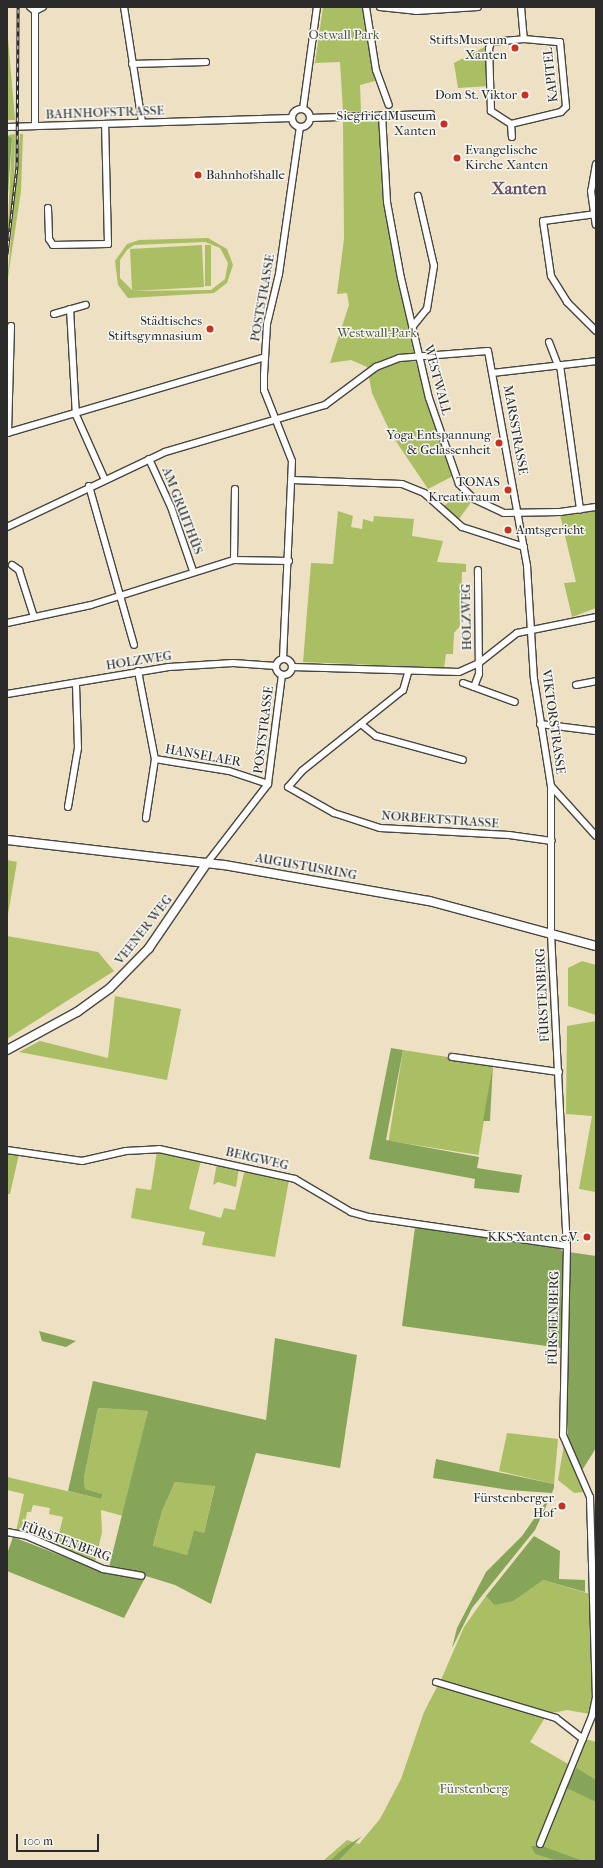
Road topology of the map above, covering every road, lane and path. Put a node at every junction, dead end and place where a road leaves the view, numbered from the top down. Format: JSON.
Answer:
{"nodes":[{"id":1,"x":44,"y":7,"type":"edge"},
{"id":2,"x":124,"y":7,"type":"edge"},
{"id":3,"x":317,"y":7,"type":"edge"},
{"id":4,"x":366,"y":7,"type":"edge"},
{"id":5,"x":380,"y":7,"type":"edge"},
{"id":6,"x":478,"y":7,"type":"edge"},
{"id":7,"x":521,"y":7,"type":"edge"},
{"id":8,"x":33,"y":9,"type":"edge"},
{"id":9,"x":416,"y":9,"type":"edge"},
{"id":10,"x":524,"y":39,"type":"junction"},
{"id":11,"x":206,"y":62,"type":"dead end"},
{"id":12,"x":132,"y":64,"type":"junction"},
{"id":13,"x":303,"y":109,"type":"junction"},
{"id":14,"x":390,"y":110,"type":"junction"},
{"id":15,"x":431,"y":114,"type":"dead end"},
{"id":16,"x":382,"y":115,"type":"junction"},
{"id":17,"x":292,"y":118,"type":"junction"},
{"id":18,"x":310,"y":118,"type":"junction"},
{"id":19,"x":142,"y":122,"type":"junction"},
{"id":20,"x":105,"y":124,"type":"junction"},
{"id":21,"x":510,"y":124,"type":"junction"},
{"id":22,"x":35,"y":126,"type":"junction"},
{"id":23,"x":7,"y":127,"type":"edge"},
{"id":24,"x":300,"y":127,"type":"junction"},
{"id":25,"x":512,"y":137,"type":"dead end"},
{"id":26,"x":596,"y":164,"type":"edge"},
{"id":27,"x":418,"y":196,"type":"dead end"},
{"id":28,"x":48,"y":208,"type":"dead end"},
{"id":29,"x":594,"y":214,"type":"edge"},
{"id":30,"x":596,"y":225,"type":"edge"},
{"id":31,"x":86,"y":305,"type":"dead end"},
{"id":32,"x":70,"y":309,"type":"junction"},
{"id":33,"x":54,"y":314,"type":"dead end"},
{"id":34,"x":11,"y":326,"type":"dead end"},
{"id":35,"x":413,"y":326,"type":"junction"},
{"id":36,"x":596,"y":331,"type":"edge"},
{"id":37,"x":549,"y":342,"type":"dead end"},
{"id":38,"x":418,"y":354,"type":"junction"},
{"id":39,"x":265,"y":357,"type":"junction"},
{"id":40,"x":596,"y":361,"type":"edge"},
{"id":41,"x":559,"y":366,"type":"junction"},
{"id":42,"x":493,"y":373,"type":"junction"},
{"id":43,"x":76,"y":414,"type":"junction"},
{"id":44,"x":275,"y":418,"type":"junction"},
{"id":45,"x":8,"y":433,"type":"edge"},
{"id":46,"x":149,"y":459,"type":"junction"},
{"id":47,"x":104,"y":478,"type":"junction"},
{"id":48,"x":292,"y":480,"type":"junction"},
{"id":49,"x":89,"y":486,"type":"junction"},
{"id":50,"x":235,"y":489,"type":"dead end"},
{"id":51,"x":596,"y":507,"type":"edge"},
{"id":52,"x":580,"y":510,"type":"junction"},
{"id":53,"x":519,"y":514,"type":"junction"},
{"id":54,"x":7,"y":527,"type":"edge"},
{"id":55,"x":524,"y":547,"type":"junction"},
{"id":56,"x":234,"y":560,"type":"junction"},
{"id":57,"x":289,"y":561,"type":"junction"},
{"id":58,"x":12,"y":565,"type":"dead end"},
{"id":59,"x":478,"y":570,"type":"dead end"},
{"id":60,"x":193,"y":571,"type":"junction"},
{"id":61,"x":119,"y":596,"type":"junction"},
{"id":62,"x":34,"y":617,"type":"junction"},
{"id":63,"x":596,"y":617,"type":"edge"},
{"id":64,"x":7,"y":623,"type":"edge"},
{"id":65,"x":531,"y":630,"type":"junction"},
{"id":66,"x":134,"y":645,"type":"dead end"},
{"id":67,"x":283,"y":659,"type":"junction"},
{"id":68,"x":479,"y":663,"type":"junction"},
{"id":69,"x":276,"y":666,"type":"junction"},
{"id":70,"x":292,"y":667,"type":"junction"},
{"id":71,"x":138,"y":671,"type":"junction"},
{"id":72,"x":408,"y":673,"type":"junction"},
{"id":73,"x":282,"y":675,"type":"junction"},
{"id":74,"x":596,"y":681,"type":"edge"},
{"id":75,"x":76,"y":683,"type":"junction"},
{"id":76,"x":462,"y":683,"type":"dead end"},
{"id":77,"x":576,"y":685,"type":"dead end"},
{"id":78,"x":474,"y":687,"type":"junction"},
{"id":79,"x":7,"y":694,"type":"edge"},
{"id":80,"x":515,"y":702,"type":"dead end"},
{"id":81,"x":361,"y":724,"type":"junction"},
{"id":82,"x":540,"y":724,"type":"junction"},
{"id":83,"x":596,"y":731,"type":"edge"},
{"id":84,"x":156,"y":759,"type":"junction"},
{"id":85,"x":463,"y":760,"type":"dead end"},
{"id":86,"x":268,"y":784,"type":"junction"},
{"id":87,"x":551,"y":786,"type":"junction"},
{"id":88,"x":68,"y":807,"type":"dead end"},
{"id":89,"x":146,"y":818,"type":"dead end"},
{"id":90,"x":596,"y":836,"type":"edge"},
{"id":91,"x":7,"y":840,"type":"edge"},
{"id":92,"x":552,"y":841,"type":"junction"},
{"id":93,"x":207,"y":863,"type":"junction"},
{"id":94,"x":551,"y":934,"type":"junction"},
{"id":95,"x":596,"y":946,"type":"edge"},
{"id":96,"x":7,"y":1050,"type":"edge"},
{"id":97,"x":452,"y":1057,"type":"dead end"},
{"id":98,"x":559,"y":1072,"type":"junction"},
{"id":99,"x":7,"y":1150,"type":"edge"},
{"id":100,"x":567,"y":1246,"type":"junction"},
{"id":101,"x":7,"y":1532,"type":"edge"},
{"id":102,"x":141,"y":1576,"type":"dead end"},
{"id":103,"x":436,"y":1682,"type":"dead end"},
{"id":104,"x":596,"y":1697,"type":"edge"},
{"id":105,"x":583,"y":1739,"type":"junction"},
{"id":106,"x":540,"y":1844,"type":"dead end"}],
"edges":[{"from":1,"to":8,"type":"street","name":"BAHNHOFSTRASSE"},
{"from":2,"to":12,"type":"street"},
{"from":3,"to":13,"type":"street"},
{"from":4,"to":14,"type":"street"},
{"from":5,"to":9,"type":"street"},
{"from":6,"to":9,"type":"street"},
{"from":7,"to":10,"type":"street","name":"KAPITEL"},
{"from":8,"to":22,"type":"street","name":"BAHNHOFSTRASSE"},
{"from":10,"to":21,"type":"street","name":"KAPITEL"},
{"from":10,"to":21,"type":"street","name":"KAPITEL"},
{"from":11,"to":12,"type":"street"},
{"from":12,"to":19,"type":"street"},
{"from":13,"to":17,"type":"street"},
{"from":13,"to":18,"type":"street"},
{"from":14,"to":15,"type":"street"},
{"from":14,"to":16,"type":"street"},
{"from":16,"to":18,"type":"street"},
{"from":16,"to":35,"type":"street","name":"WESTWALL"},
{"from":17,"to":19,"type":"street","name":"BAHNHOFSTRASSE"},
{"from":17,"to":24,"type":"street"},
{"from":18,"to":24,"type":"street"},
{"from":19,"to":20,"type":"street","name":"BAHNHOFSTRASSE"},
{"from":20,"to":22,"type":"street","name":"BAHNHOFSTRASSE"},
{"from":20,"to":28,"type":"street"},
{"from":21,"to":25,"type":"street"},
{"from":22,"to":23,"type":"street"},
{"from":24,"to":39,"type":"street","name":"POSTSTRASSE"},
{"from":26,"to":29,"type":"street"},
{"from":27,"to":35,"type":"street"},
{"from":29,"to":30,"type":"street"},
{"from":29,"to":36,"type":"street"},
{"from":31,"to":32,"type":"street"},
{"from":32,"to":33,"type":"street"},
{"from":32,"to":43,"type":"street"},
{"from":34,"to":45,"type":"street"},
{"from":35,"to":38,"type":"street","name":"WESTWALL"},
{"from":37,"to":41,"type":"street"},
{"from":38,"to":42,"type":"street","name":"MARSSTRASSE"},
{"from":38,"to":44,"type":"street"},
{"from":38,"to":53,"type":"street","name":"WESTWALL"},
{"from":39,"to":43,"type":"street"},
{"from":39,"to":44,"type":"street","name":"POSTSTRASSE"},
{"from":40,"to":41,"type":"street"},
{"from":41,"to":42,"type":"street"},
{"from":41,"to":52,"type":"street"},
{"from":42,"to":53,"type":"street","name":"MARSSTRASSE"},
{"from":43,"to":45,"type":"street"},
{"from":43,"to":47,"type":"street"},
{"from":44,"to":46,"type":"street"},
{"from":44,"to":48,"type":"street","name":"POSTSTRASSE"},
{"from":46,"to":47,"type":"street"},
{"from":46,"to":60,"type":"street","name":"AM GRUITHÜS"},
{"from":47,"to":49,"type":"street"},
{"from":48,"to":55,"type":"street"},
{"from":48,"to":57,"type":"street","name":"POSTSTRASSE"},
{"from":49,"to":54,"type":"street"},
{"from":49,"to":61,"type":"street"},
{"from":50,"to":56,"type":"street"},
{"from":51,"to":52,"type":"street","name":"WESTWALL"},
{"from":52,"to":53,"type":"street","name":"WESTWALL"},
{"from":53,"to":55,"type":"street","name":"VIKTORSTRASSE"},
{"from":55,"to":65,"type":"street","name":"VIKTORSTRASSE"},
{"from":56,"to":57,"type":"street"},
{"from":56,"to":60,"type":"street"},
{"from":57,"to":67,"type":"street","name":"POSTSTRASSE"},
{"from":58,"to":62,"type":"street"},
{"from":59,"to":68,"type":"street","name":"HOLZWEG"},
{"from":60,"to":61,"type":"street"},
{"from":61,"to":62,"type":"street"},
{"from":61,"to":66,"type":"street"},
{"from":62,"to":64,"type":"street"},
{"from":63,"to":65,"type":"street","name":"HOLZWEG"},
{"from":65,"to":68,"type":"street","name":"HOLZWEG"},
{"from":65,"to":82,"type":"street","name":"VIKTORSTRASSE"},
{"from":67,"to":69,"type":"street"},
{"from":67,"to":70,"type":"street"},
{"from":68,"to":72,"type":"street","name":"HOLZWEG"},
{"from":68,"to":78,"type":"street","name":"HOLZWEG"},
{"from":69,"to":71,"type":"street","name":"HOLZWEG"},
{"from":69,"to":73,"type":"street","name":"POSTSTRASSE"},
{"from":70,"to":72,"type":"street","name":"HOLZWEG"},
{"from":70,"to":73,"type":"street","name":"POSTSTRASSE"},
{"from":71,"to":75,"type":"street","name":"HOLZWEG"},
{"from":71,"to":84,"type":"street"},
{"from":72,"to":81,"type":"street"},
{"from":73,"to":86,"type":"street","name":"POSTSTRASSE"},
{"from":74,"to":77,"type":"street"},
{"from":75,"to":79,"type":"street","name":"HOLZWEG"},
{"from":75,"to":88,"type":"street"},
{"from":76,"to":78,"type":"street"},
{"from":78,"to":80,"type":"street"},
{"from":81,"to":85,"type":"street"},
{"from":81,"to":92,"type":"street","name":"NORBERTSTRASSE"},
{"from":82,"to":83,"type":"street"},
{"from":82,"to":87,"type":"street","name":"VIKTORSTRASSE"},
{"from":84,"to":86,"type":"street","name":"HANSELAER"},
{"from":84,"to":89,"type":"street"},
{"from":86,"to":93,"type":"street","name":"POSTSTRASSE"},
{"from":87,"to":90,"type":"street"},
{"from":87,"to":92,"type":"street","name":"VIKTORSTRASSE"},
{"from":91,"to":93,"type":"main road","name":"AUGUSTUSRING"},
{"from":92,"to":94,"type":"street","name":"VIKTORSTRASSE"},
{"from":93,"to":94,"type":"main road","name":"AUGUSTUSRING"},
{"from":93,"to":96,"type":"main road","name":"VEENER WEG"},
{"from":94,"to":95,"type":"main road","name":"AUGUSTUSRING"},
{"from":94,"to":98,"type":"street","name":"FÜRSTENBERG"},
{"from":97,"to":98,"type":"street"},
{"from":98,"to":100,"type":"street","name":"FÜRSTENBERG"},
{"from":99,"to":100,"type":"street","name":"BERGWEG"},
{"from":100,"to":104,"type":"street","name":"FÜRSTENBERG"},
{"from":101,"to":102,"type":"street","name":"FÜRSTENBERG"},
{"from":103,"to":105,"type":"street"},
{"from":104,"to":105,"type":"street","name":"FÜRSTENBERG"},
{"from":105,"to":106,"type":"street","name":"FÜRSTENBERG"}]}
